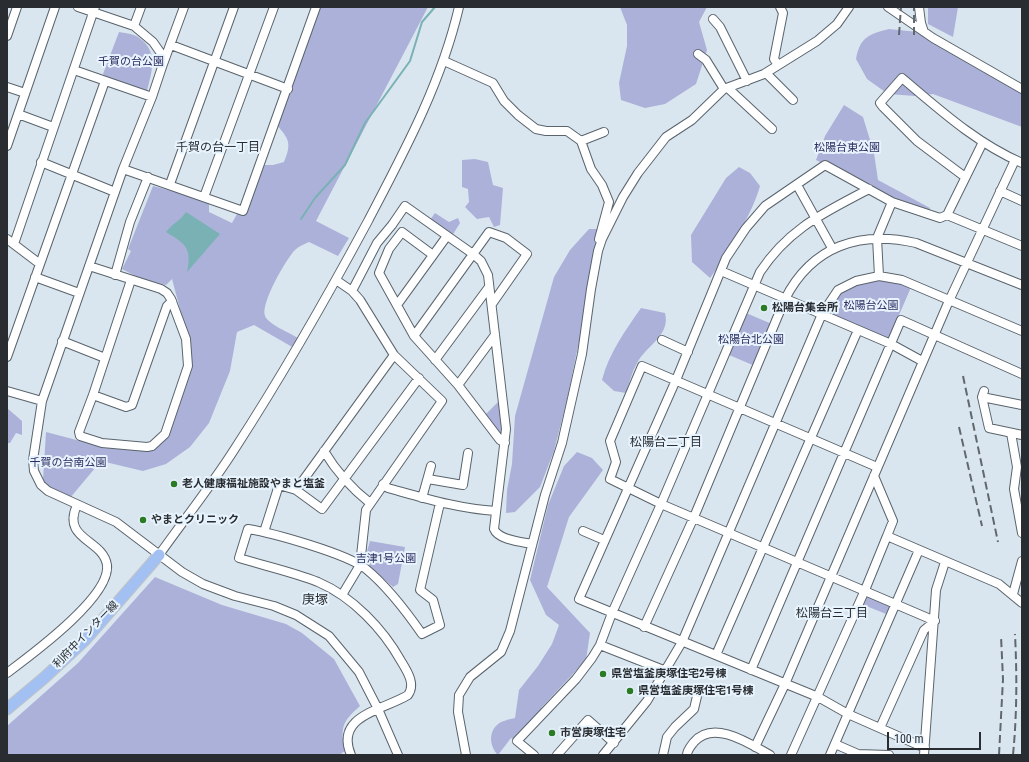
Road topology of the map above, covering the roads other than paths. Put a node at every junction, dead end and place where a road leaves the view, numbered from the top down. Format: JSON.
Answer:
{"nodes":[{"id":1,"x":17,"y":7,"type":"edge"},
{"id":2,"x":55,"y":7,"type":"edge"},
{"id":3,"x":78,"y":7,"type":"edge"},
{"id":4,"x":141,"y":7,"type":"edge"},
{"id":5,"x":184,"y":7,"type":"edge"},
{"id":6,"x":234,"y":7,"type":"edge"},
{"id":7,"x":274,"y":7,"type":"edge"},
{"id":8,"x":316,"y":7,"type":"edge"},
{"id":9,"x":459,"y":7,"type":"edge"},
{"id":10,"x":780,"y":7,"type":"edge"},
{"id":11,"x":849,"y":7,"type":"edge"},
{"id":12,"x":888,"y":7,"type":"edge"},
{"id":13,"x":919,"y":7,"type":"edge"},
{"id":14,"x":94,"y":10,"type":"edge"},
{"id":15,"x":713,"y":19,"type":"dead end"},
{"id":16,"x":134,"y":26,"type":"junction"},
{"id":17,"x":924,"y":32,"type":"junction"},
{"id":18,"x":7,"y":36,"type":"edge"},
{"id":19,"x":171,"y":45,"type":"junction"},
{"id":20,"x":698,"y":54,"type":"dead end"},
{"id":21,"x":444,"y":61,"type":"junction"},
{"id":22,"x":214,"y":62,"type":"junction"},
{"id":23,"x":163,"y":64,"type":"junction"},
{"id":24,"x":778,"y":66,"type":"junction"},
{"id":25,"x":74,"y":70,"type":"junction"},
{"id":26,"x":766,"y":73,"type":"junction"},
{"id":27,"x":248,"y":74,"type":"junction"},
{"id":28,"x":747,"y":81,"type":"junction"},
{"id":29,"x":105,"y":82,"type":"junction"},
{"id":30,"x":7,"y":87,"type":"edge"},
{"id":31,"x":726,"y":88,"type":"junction"},
{"id":32,"x":288,"y":89,"type":"junction"},
{"id":33,"x":1022,"y":89,"type":"edge"},
{"id":34,"x":25,"y":93,"type":"junction"},
{"id":35,"x":152,"y":97,"type":"junction"},
{"id":36,"x":793,"y":100,"type":"dead end"},
{"id":37,"x":18,"y":114,"type":"junction"},
{"id":38,"x":53,"y":127,"type":"junction"},
{"id":39,"x":772,"y":129,"type":"dead end"},
{"id":40,"x":604,"y":132,"type":"dead end"},
{"id":41,"x":581,"y":142,"type":"junction"},
{"id":42,"x":983,"y":142,"type":"junction"},
{"id":43,"x":7,"y":146,"type":"edge"},
{"id":44,"x":1018,"y":161,"type":"edge"},
{"id":45,"x":41,"y":162,"type":"junction"},
{"id":46,"x":123,"y":169,"type":"junction"},
{"id":47,"x":72,"y":176,"type":"junction"},
{"id":48,"x":965,"y":177,"type":"junction"},
{"id":49,"x":148,"y":178,"type":"junction"},
{"id":50,"x":170,"y":184,"type":"junction"},
{"id":51,"x":797,"y":185,"type":"junction"},
{"id":52,"x":869,"y":189,"type":"junction"},
{"id":53,"x":1000,"y":191,"type":"junction"},
{"id":54,"x":115,"y":192,"type":"junction"},
{"id":55,"x":204,"y":197,"type":"junction"},
{"id":56,"x":1022,"y":201,"type":"edge"},
{"id":57,"x":892,"y":202,"type":"junction"},
{"id":58,"x":947,"y":215,"type":"junction"},
{"id":59,"x":815,"y":218,"type":"junction"},
{"id":60,"x":982,"y":229,"type":"junction"},
{"id":61,"x":447,"y":236,"type":"junction"},
{"id":62,"x":878,"y":238,"type":"junction"},
{"id":63,"x":10,"y":242,"type":"edge"},
{"id":64,"x":1022,"y":246,"type":"edge"},
{"id":65,"x":832,"y":248,"type":"junction"},
{"id":66,"x":598,"y":251,"type":"junction"},
{"id":67,"x":473,"y":254,"type":"junction"},
{"id":68,"x":433,"y":255,"type":"junction"},
{"id":69,"x":967,"y":262,"type":"junction"},
{"id":70,"x":40,"y":264,"type":"junction"},
{"id":71,"x":89,"y":266,"type":"junction"},
{"id":72,"x":721,"y":271,"type":"junction"},
{"id":73,"x":114,"y":275,"type":"junction"},
{"id":74,"x":879,"y":276,"type":"junction"},
{"id":75,"x":35,"y":277,"type":"junction"},
{"id":76,"x":131,"y":280,"type":"junction"},
{"id":77,"x":336,"y":280,"type":"junction"},
{"id":78,"x":754,"y":285,"type":"junction"},
{"id":79,"x":1022,"y":285,"type":"edge"},
{"id":80,"x":489,"y":287,"type":"junction"},
{"id":81,"x":352,"y":291,"type":"junction"},
{"id":82,"x":79,"y":293,"type":"junction"},
{"id":83,"x":785,"y":299,"type":"junction"},
{"id":84,"x":949,"y":300,"type":"junction"},
{"id":85,"x":172,"y":301,"type":"junction"},
{"id":86,"x":492,"y":304,"type":"junction"},
{"id":87,"x":397,"y":305,"type":"junction"},
{"id":88,"x":822,"y":314,"type":"junction"},
{"id":89,"x":858,"y":330,"type":"junction"},
{"id":90,"x":1022,"y":331,"type":"edge"},
{"id":91,"x":934,"y":334,"type":"junction"},
{"id":92,"x":495,"y":335,"type":"junction"},
{"id":93,"x":414,"y":336,"type":"junction"},
{"id":94,"x":662,"y":340,"type":"dead end"},
{"id":95,"x":62,"y":341,"type":"junction"},
{"id":96,"x":891,"y":344,"type":"junction"},
{"id":97,"x":688,"y":352,"type":"junction"},
{"id":98,"x":394,"y":355,"type":"junction"},
{"id":99,"x":7,"y":357,"type":"edge"},
{"id":100,"x":106,"y":358,"type":"junction"},
{"id":101,"x":436,"y":360,"type":"junction"},
{"id":102,"x":922,"y":361,"type":"junction"},
{"id":103,"x":1022,"y":374,"type":"edge"},
{"id":104,"x":419,"y":378,"type":"junction"},
{"id":105,"x":676,"y":380,"type":"junction"},
{"id":106,"x":458,"y":385,"type":"junction"},
{"id":107,"x":7,"y":391,"type":"edge"},
{"id":108,"x":708,"y":394,"type":"junction"},
{"id":109,"x":93,"y":395,"type":"junction"},
{"id":110,"x":42,"y":401,"type":"junction"},
{"id":111,"x":1022,"y":405,"type":"edge"},
{"id":112,"x":741,"y":408,"type":"junction"},
{"id":113,"x":776,"y":423,"type":"junction"},
{"id":114,"x":1011,"y":433,"type":"junction"},
{"id":115,"x":1022,"y":435,"type":"edge"},
{"id":116,"x":811,"y":438,"type":"junction"},
{"id":117,"x":505,"y":443,"type":"junction"},
{"id":118,"x":324,"y":451,"type":"junction"},
{"id":119,"x":844,"y":452,"type":"junction"},
{"id":120,"x":468,"y":453,"type":"dead end"},
{"id":121,"x":431,"y":466,"type":"dead end"},
{"id":122,"x":877,"y":467,"type":"junction"},
{"id":123,"x":874,"y":476,"type":"junction"},
{"id":124,"x":345,"y":479,"type":"junction"},
{"id":125,"x":428,"y":479,"type":"junction"},
{"id":126,"x":383,"y":484,"type":"junction"},
{"id":127,"x":628,"y":489,"type":"junction"},
{"id":128,"x":296,"y":490,"type":"junction"},
{"id":129,"x":422,"y":498,"type":"junction"},
{"id":130,"x":370,"y":503,"type":"junction"},
{"id":131,"x":440,"y":503,"type":"junction"},
{"id":132,"x":77,"y":504,"type":"junction"},
{"id":133,"x":661,"y":504,"type":"junction"},
{"id":134,"x":496,"y":511,"type":"junction"},
{"id":135,"x":694,"y":517,"type":"junction"},
{"id":136,"x":583,"y":531,"type":"dead end"},
{"id":137,"x":264,"y":532,"type":"junction"},
{"id":138,"x":730,"y":532,"type":"junction"},
{"id":139,"x":1022,"y":533,"type":"edge"},
{"id":140,"x":887,"y":536,"type":"junction"},
{"id":141,"x":604,"y":540,"type":"junction"},
{"id":142,"x":532,"y":544,"type":"junction"},
{"id":143,"x":762,"y":547,"type":"junction"},
{"id":144,"x":919,"y":550,"type":"junction"},
{"id":145,"x":160,"y":555,"type":"junction"},
{"id":146,"x":797,"y":561,"type":"junction"},
{"id":147,"x":1022,"y":561,"type":"edge"},
{"id":148,"x":946,"y":562,"type":"junction"},
{"id":149,"x":360,"y":565,"type":"junction"},
{"id":150,"x":831,"y":575,"type":"junction"},
{"id":151,"x":865,"y":590,"type":"junction"},
{"id":152,"x":1013,"y":594,"type":"junction"},
{"id":153,"x":342,"y":595,"type":"junction"},
{"id":154,"x":1022,"y":603,"type":"edge"},
{"id":155,"x":896,"y":604,"type":"junction"},
{"id":156,"x":612,"y":613,"type":"junction"},
{"id":157,"x":935,"y":621,"type":"junction"},
{"id":158,"x":644,"y":627,"type":"junction"},
{"id":159,"x":682,"y":642,"type":"junction"},
{"id":160,"x":600,"y":645,"type":"junction"},
{"id":161,"x":716,"y":655,"type":"junction"},
{"id":162,"x":751,"y":670,"type":"junction"},
{"id":163,"x":666,"y":671,"type":"junction"},
{"id":164,"x":7,"y":673,"type":"edge"},
{"id":165,"x":785,"y":684,"type":"junction"},
{"id":166,"x":698,"y":692,"type":"dead end"},
{"id":167,"x":818,"y":698,"type":"junction"},
{"id":168,"x":7,"y":709,"type":"edge"},
{"id":169,"x":378,"y":709,"type":"junction"},
{"id":170,"x":848,"y":714,"type":"junction"},
{"id":171,"x":880,"y":728,"type":"junction"},
{"id":172,"x":614,"y":743,"type":"junction"},
{"id":173,"x":835,"y":744,"type":"junction"},
{"id":174,"x":756,"y":747,"type":"junction"},
{"id":175,"x":925,"y":751,"type":"edge"},
{"id":176,"x":351,"y":755,"type":"edge"},
{"id":177,"x":398,"y":755,"type":"edge"},
{"id":178,"x":466,"y":755,"type":"edge"},
{"id":179,"x":534,"y":755,"type":"edge"},
{"id":180,"x":557,"y":755,"type":"edge"},
{"id":181,"x":603,"y":755,"type":"edge"},
{"id":182,"x":663,"y":755,"type":"edge"},
{"id":183,"x":687,"y":755,"type":"edge"},
{"id":184,"x":770,"y":755,"type":"edge"},
{"id":185,"x":791,"y":755,"type":"edge"},
{"id":186,"x":830,"y":755,"type":"edge"},
{"id":187,"x":889,"y":755,"type":"edge"}],
"edges":[{"from":1,"to":18,"type":"street"},
{"from":2,"to":34,"type":"street"},
{"from":3,"to":14,"type":"street"},
{"from":4,"to":16,"type":"street"},
{"from":5,"to":19,"type":"street"},
{"from":6,"to":22,"type":"street"},
{"from":7,"to":27,"type":"street"},
{"from":8,"to":32,"type":"street"},
{"from":9,"to":21,"type":"street"},
{"from":10,"to":24,"type":"street"},
{"from":11,"to":24,"type":"street"},
{"from":12,"to":17,"type":"street"},
{"from":13,"to":17,"type":"street"},
{"from":14,"to":16,"type":"street"},
{"from":14,"to":25,"type":"street"},
{"from":15,"to":28,"type":"street"},
{"from":16,"to":23,"type":"street"},
{"from":17,"to":33,"type":"street"},
{"from":19,"to":22,"type":"street"},
{"from":19,"to":23,"type":"street"},
{"from":20,"to":31,"type":"street"},
{"from":21,"to":41,"type":"street"},
{"from":21,"to":77,"type":"street"},
{"from":22,"to":27,"type":"street"},
{"from":22,"to":50,"type":"street"},
{"from":23,"to":35,"type":"street"},
{"from":24,"to":26,"type":"street"},
{"from":25,"to":29,"type":"street"},
{"from":25,"to":38,"type":"street"},
{"from":26,"to":28,"type":"street"},
{"from":26,"to":36,"type":"street"},
{"from":27,"to":32,"type":"street"},
{"from":27,"to":55,"type":"street"},
{"from":28,"to":31,"type":"street"},
{"from":29,"to":35,"type":"street"},
{"from":29,"to":47,"type":"street"},
{"from":30,"to":34,"type":"street"},
{"from":31,"to":39,"type":"street"},
{"from":31,"to":66,"type":"street"},
{"from":32,"to":55,"type":"street"},
{"from":34,"to":37,"type":"street"},
{"from":35,"to":46,"type":"street"},
{"from":37,"to":38,"type":"street"},
{"from":37,"to":43,"type":"street"},
{"from":38,"to":45,"type":"street"},
{"from":40,"to":41,"type":"street"},
{"from":41,"to":66,"type":"street"},
{"from":42,"to":44,"type":"street"},
{"from":42,"to":48,"type":"street"},
{"from":42,"to":48,"type":"street"},
{"from":44,"to":53,"type":"street"},
{"from":45,"to":47,"type":"street"},
{"from":45,"to":63,"type":"street"},
{"from":46,"to":49,"type":"street"},
{"from":46,"to":54,"type":"street"},
{"from":47,"to":54,"type":"street"},
{"from":47,"to":70,"type":"street"},
{"from":48,"to":58,"type":"street"},
{"from":49,"to":50,"type":"street"},
{"from":49,"to":73,"type":"street"},
{"from":50,"to":55,"type":"street"},
{"from":51,"to":52,"type":"street"},
{"from":51,"to":59,"type":"street"},
{"from":51,"to":72,"type":"street"},
{"from":52,"to":57,"type":"street"},
{"from":52,"to":59,"type":"street"},
{"from":53,"to":56,"type":"street"},
{"from":53,"to":60,"type":"street"},
{"from":54,"to":71,"type":"street"},
{"from":57,"to":58,"type":"street"},
{"from":57,"to":62,"type":"street"},
{"from":58,"to":60,"type":"street"},
{"from":59,"to":65,"type":"street"},
{"from":59,"to":78,"type":"street"},
{"from":60,"to":64,"type":"street"},
{"from":60,"to":69,"type":"street"},
{"from":61,"to":67,"type":"street"},
{"from":61,"to":68,"type":"street"},
{"from":61,"to":81,"type":"street"},
{"from":62,"to":65,"type":"street"},
{"from":62,"to":69,"type":"street"},
{"from":62,"to":74,"type":"street"},
{"from":63,"to":70,"type":"street"},
{"from":65,"to":83,"type":"street"},
{"from":66,"to":142,"type":"street"},
{"from":67,"to":80,"type":"street"},
{"from":67,"to":86,"type":"street"},
{"from":67,"to":93,"type":"street"},
{"from":68,"to":87,"type":"street"},
{"from":68,"to":87,"type":"street"},
{"from":69,"to":79,"type":"street"},
{"from":69,"to":84,"type":"street"},
{"from":70,"to":75,"type":"street"},
{"from":71,"to":73,"type":"street"},
{"from":71,"to":82,"type":"street"},
{"from":72,"to":78,"type":"street"},
{"from":72,"to":97,"type":"street"},
{"from":73,"to":76,"type":"street"},
{"from":74,"to":84,"type":"street"},
{"from":74,"to":88,"type":"street"},
{"from":75,"to":82,"type":"street"},
{"from":75,"to":99,"type":"street"},
{"from":76,"to":85,"type":"street"},
{"from":76,"to":100,"type":"street"},
{"from":77,"to":81,"type":"street"},
{"from":77,"to":145,"type":"street"},
{"from":78,"to":83,"type":"street"},
{"from":78,"to":108,"type":"street"},
{"from":80,"to":86,"type":"street"},
{"from":80,"to":101,"type":"street"},
{"from":81,"to":98,"type":"street"},
{"from":82,"to":95,"type":"street"},
{"from":83,"to":88,"type":"street"},
{"from":83,"to":112,"type":"street"},
{"from":84,"to":90,"type":"street"},
{"from":84,"to":91,"type":"street"},
{"from":85,"to":109,"type":"street"},
{"from":85,"to":109,"type":"street"},
{"from":86,"to":92,"type":"street"},
{"from":87,"to":93,"type":"street"},
{"from":88,"to":89,"type":"street"},
{"from":88,"to":113,"type":"street"},
{"from":89,"to":96,"type":"street"},
{"from":89,"to":116,"type":"street"},
{"from":91,"to":96,"type":"street"},
{"from":91,"to":102,"type":"street"},
{"from":91,"to":103,"type":"street"},
{"from":92,"to":106,"type":"street"},
{"from":92,"to":117,"type":"street"},
{"from":93,"to":101,"type":"street"},
{"from":94,"to":97,"type":"street"},
{"from":95,"to":100,"type":"street"},
{"from":95,"to":110,"type":"street"},
{"from":96,"to":102,"type":"street"},
{"from":96,"to":119,"type":"street"},
{"from":97,"to":105,"type":"street"},
{"from":98,"to":104,"type":"street"},
{"from":98,"to":118,"type":"street"},
{"from":100,"to":109,"type":"street"},
{"from":101,"to":106,"type":"street"},
{"from":102,"to":122,"type":"street"},
{"from":104,"to":124,"type":"street"},
{"from":104,"to":126,"type":"street"},
{"from":105,"to":108,"type":"street"},
{"from":105,"to":127,"type":"street"},
{"from":105,"to":127,"type":"street"},
{"from":106,"to":117,"type":"street"},
{"from":107,"to":110,"type":"street"},
{"from":108,"to":112,"type":"street"},
{"from":108,"to":133,"type":"street"},
{"from":110,"to":132,"type":"street"},
{"from":111,"to":114,"type":"street"},
{"from":112,"to":113,"type":"street"},
{"from":112,"to":135,"type":"street"},
{"from":113,"to":116,"type":"street"},
{"from":113,"to":138,"type":"street"},
{"from":114,"to":115,"type":"street"},
{"from":114,"to":139,"type":"street"},
{"from":116,"to":119,"type":"street"},
{"from":116,"to":143,"type":"street"},
{"from":117,"to":134,"type":"street"},
{"from":118,"to":124,"type":"street"},
{"from":118,"to":128,"type":"street"},
{"from":119,"to":122,"type":"street"},
{"from":119,"to":146,"type":"street"},
{"from":120,"to":125,"type":"street"},
{"from":121,"to":125,"type":"street"},
{"from":122,"to":123,"type":"street"},
{"from":123,"to":140,"type":"street"},
{"from":123,"to":150,"type":"street"},
{"from":124,"to":128,"type":"street"},
{"from":124,"to":130,"type":"street"},
{"from":125,"to":129,"type":"street"},
{"from":126,"to":129,"type":"street"},
{"from":126,"to":130,"type":"street"},
{"from":127,"to":133,"type":"street"},
{"from":127,"to":141,"type":"street"},
{"from":128,"to":137,"type":"street"},
{"from":129,"to":131,"type":"street"},
{"from":130,"to":149,"type":"street"},
{"from":131,"to":134,"type":"street"},
{"from":131,"to":149,"type":"street"},
{"from":132,"to":145,"type":"street"},
{"from":132,"to":164,"type":"street"},
{"from":133,"to":135,"type":"street"},
{"from":133,"to":156,"type":"street"},
{"from":134,"to":142,"type":"street"},
{"from":135,"to":138,"type":"street"},
{"from":135,"to":158,"type":"street"},
{"from":136,"to":141,"type":"street"},
{"from":137,"to":149,"type":"street"},
{"from":137,"to":153,"type":"street"},
{"from":138,"to":143,"type":"street"},
{"from":138,"to":159,"type":"street"},
{"from":140,"to":144,"type":"street"},
{"from":140,"to":151,"type":"street"},
{"from":141,"to":156,"type":"street"},
{"from":142,"to":178,"type":"street"},
{"from":143,"to":146,"type":"street"},
{"from":143,"to":161,"type":"street"},
{"from":144,"to":148,"type":"street"},
{"from":144,"to":155,"type":"street"},
{"from":145,"to":168,"type":"main road","name":"利府中インター線"},
{"from":145,"to":169,"type":"street"},
{"from":146,"to":150,"type":"street"},
{"from":146,"to":162,"type":"street"},
{"from":147,"to":152,"type":"street"},
{"from":148,"to":152,"type":"street"},
{"from":148,"to":157,"type":"street"},
{"from":149,"to":153,"type":"street"},
{"from":150,"to":151,"type":"street"},
{"from":150,"to":165,"type":"street"},
{"from":151,"to":155,"type":"street"},
{"from":151,"to":167,"type":"street"},
{"from":152,"to":154,"type":"street"},
{"from":153,"to":169,"type":"street"},
{"from":155,"to":157,"type":"street"},
{"from":155,"to":170,"type":"street"},
{"from":156,"to":158,"type":"street"},
{"from":156,"to":160,"type":"street"},
{"from":157,"to":171,"type":"street"},
{"from":157,"to":175,"type":"street"},
{"from":158,"to":159,"type":"street"},
{"from":159,"to":161,"type":"street"},
{"from":159,"to":163,"type":"street"},
{"from":160,"to":163,"type":"street"},
{"from":160,"to":179,"type":"street"},
{"from":161,"to":162,"type":"street"},
{"from":162,"to":165,"type":"street"},
{"from":163,"to":172,"type":"street"},
{"from":165,"to":167,"type":"street"},
{"from":165,"to":174,"type":"street"},
{"from":166,"to":182,"type":"street"},
{"from":167,"to":170,"type":"street"},
{"from":167,"to":185,"type":"street"},
{"from":169,"to":176,"type":"street"},
{"from":169,"to":177,"type":"street"},
{"from":170,"to":171,"type":"street"},
{"from":170,"to":173,"type":"street"},
{"from":171,"to":175,"type":"street"},
{"from":172,"to":180,"type":"street"},
{"from":172,"to":181,"type":"street"},
{"from":173,"to":186,"type":"street"},
{"from":173,"to":187,"type":"street"},
{"from":174,"to":183,"type":"street"},
{"from":174,"to":184,"type":"street"}]}
